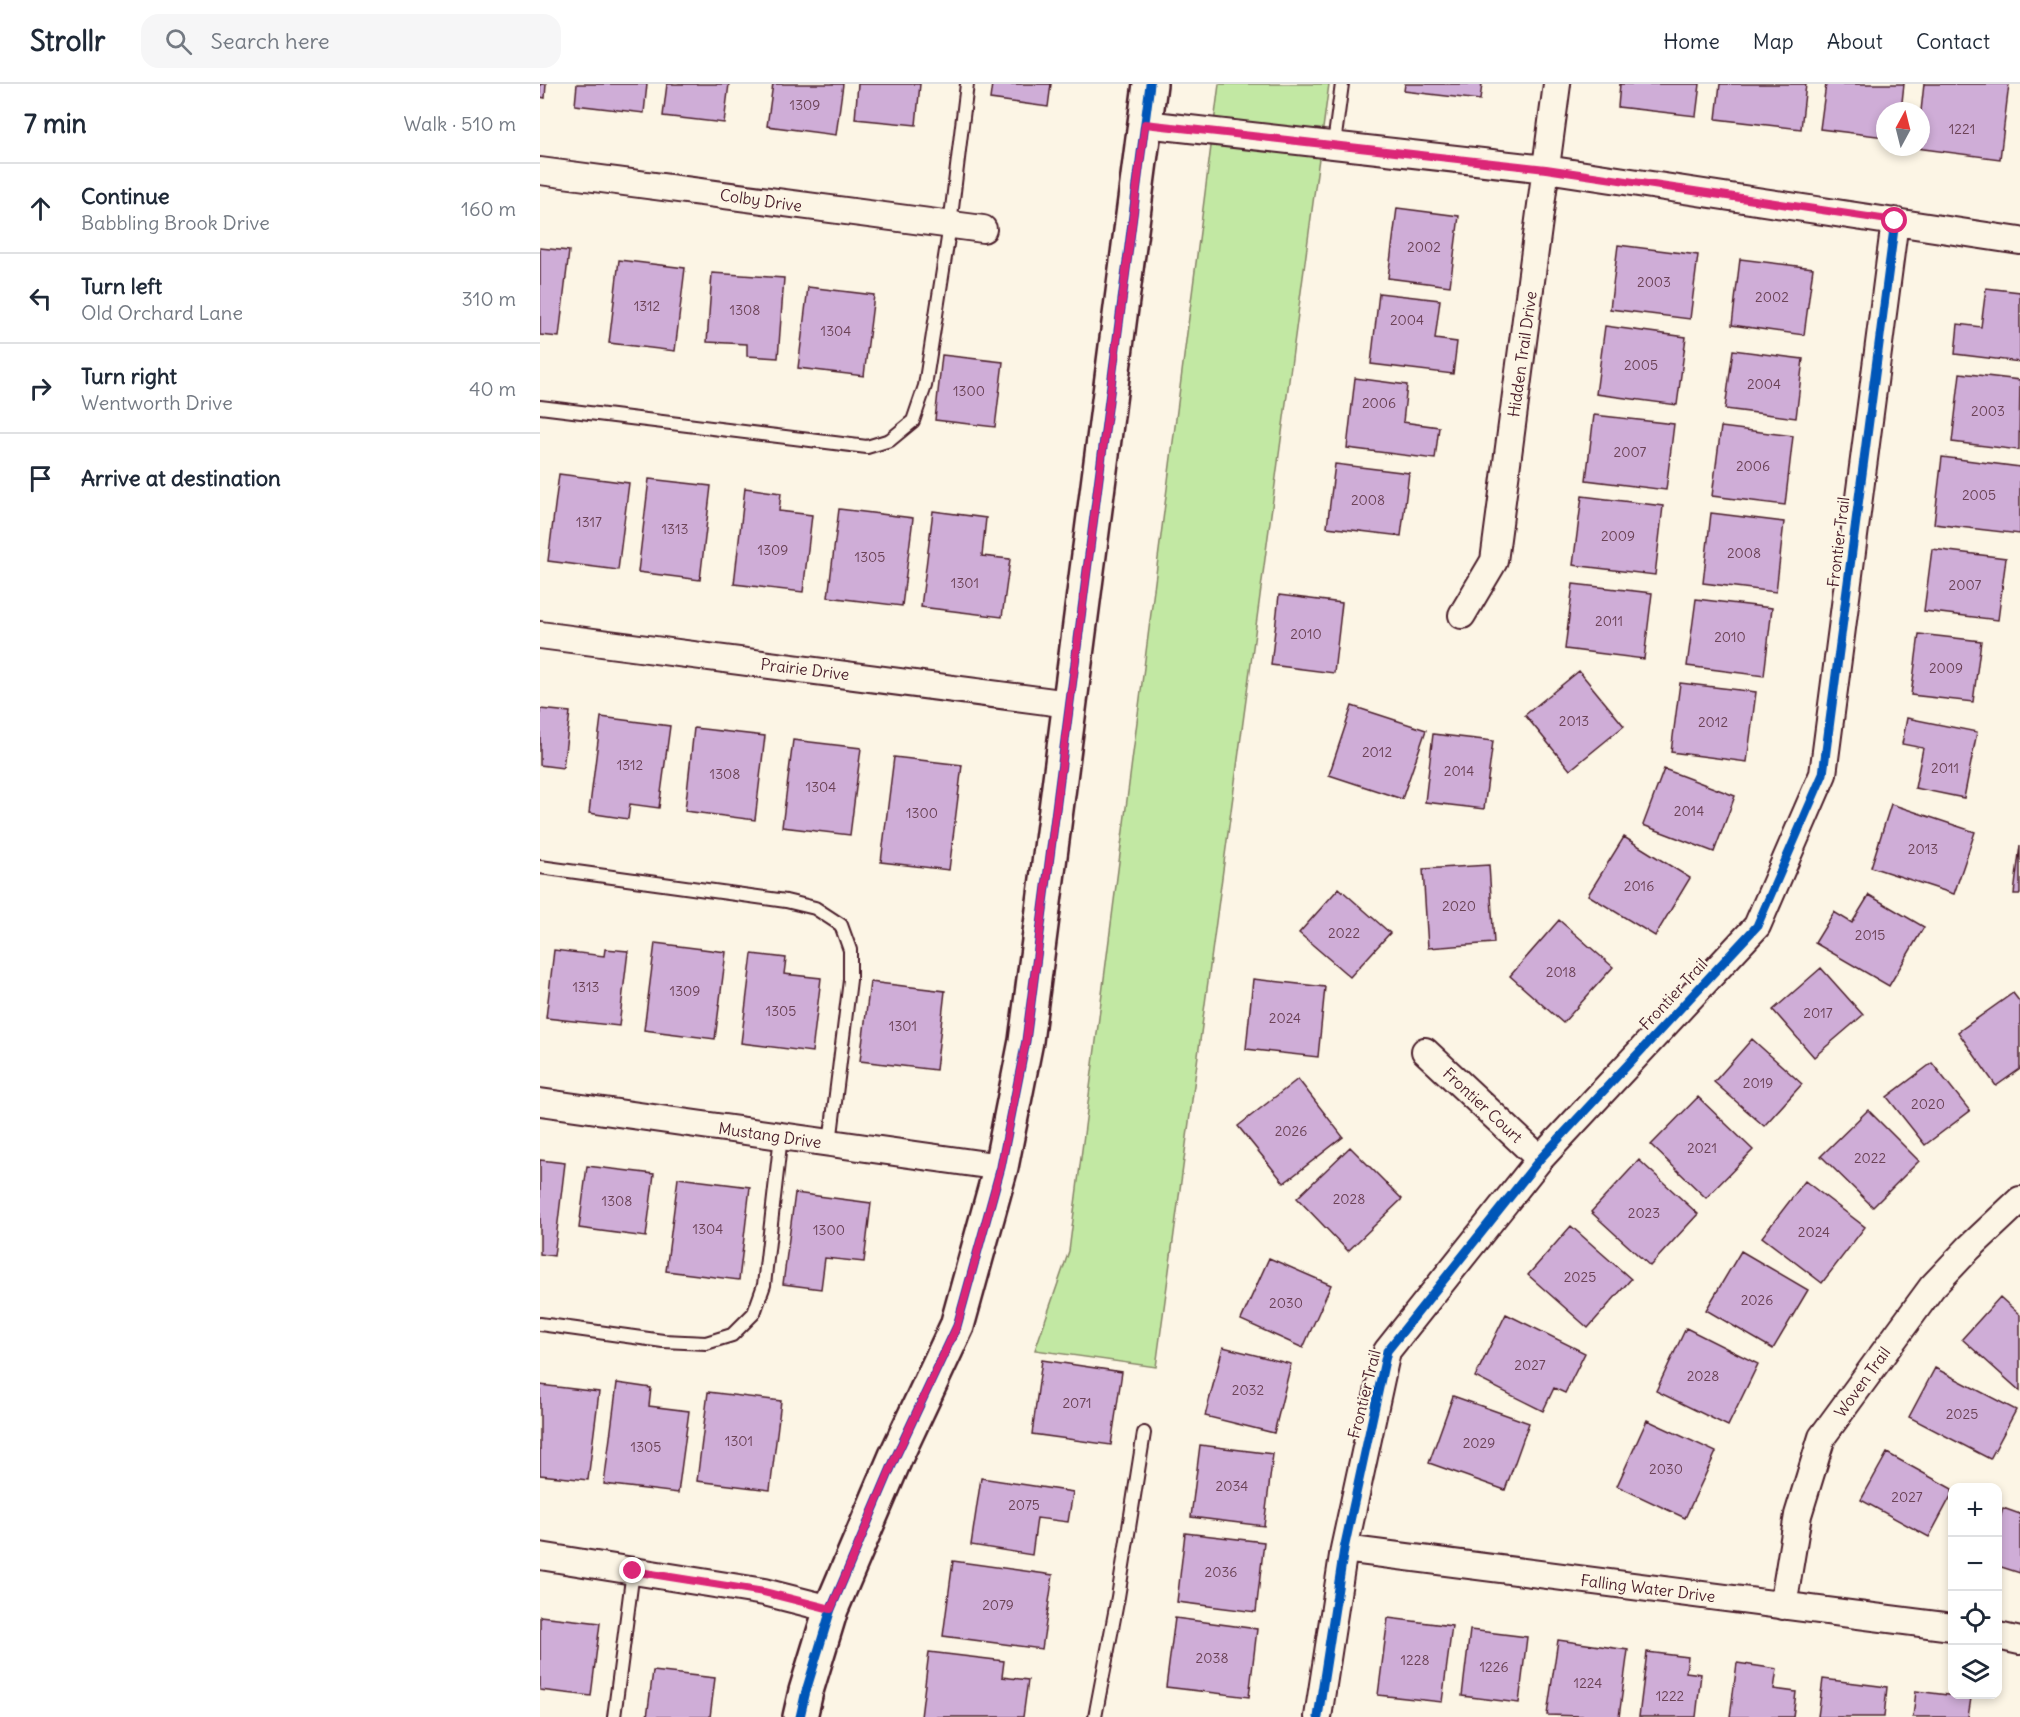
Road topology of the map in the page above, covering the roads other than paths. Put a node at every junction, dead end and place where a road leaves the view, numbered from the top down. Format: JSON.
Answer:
{"nodes":[{"id":1,"x":968,"y":84,"type":"edge"},
{"id":2,"x":1150,"y":84,"type":"edge"},
{"id":3,"x":1342,"y":84,"type":"edge"},
{"id":4,"x":1557,"y":84,"type":"edge"},
{"id":5,"x":1145,"y":124,"type":"junction"},
{"id":6,"x":1334,"y":144,"type":"junction"},
{"id":7,"x":1546,"y":169,"type":"junction"},
{"id":8,"x":540,"y":171,"type":"edge"},
{"id":9,"x":1895,"y":221,"type":"junction"},
{"id":10,"x":950,"y":225,"type":"junction"},
{"id":11,"x":983,"y":229,"type":"dead end"},
{"id":12,"x":2020,"y":241,"type":"edge"},
{"id":13,"x":540,"y":407,"type":"edge"},
{"id":14,"x":1462,"y":615,"type":"dead end"},
{"id":15,"x":540,"y":635,"type":"edge"},
{"id":16,"x":1069,"y":704,"type":"junction"},
{"id":17,"x":540,"y":867,"type":"edge"},
{"id":18,"x":1425,"y":1052,"type":"dead end"},
{"id":19,"x":540,"y":1102,"type":"edge"},
{"id":20,"x":781,"y":1136,"type":"junction"},
{"id":21,"x":830,"y":1143,"type":"junction"},
{"id":22,"x":1540,"y":1159,"type":"junction"},
{"id":23,"x":1001,"y":1167,"type":"junction"},
{"id":24,"x":2020,"y":1200,"type":"edge"},
{"id":25,"x":540,"y":1324,"type":"edge"},
{"id":26,"x":1144,"y":1433,"type":"dead end"},
{"id":27,"x":1344,"y":1549,"type":"junction"},
{"id":28,"x":540,"y":1557,"type":"edge"},
{"id":29,"x":633,"y":1571,"type":"junction"},
{"id":30,"x":1783,"y":1606,"type":"junction"},
{"id":31,"x":831,"y":1609,"type":"junction"},
{"id":32,"x":1948,"y":1626,"type":"edge"},
{"id":33,"x":2002,"y":1637,"type":"edge"},
{"id":34,"x":2020,"y":1641,"type":"edge"},
{"id":35,"x":614,"y":1717,"type":"edge"},
{"id":36,"x":800,"y":1717,"type":"edge"},
{"id":37,"x":1095,"y":1717,"type":"edge"},
{"id":38,"x":1318,"y":1717,"type":"edge"}],
"edges":[{"from":1,"to":10,"type":"lane"},
{"from":2,"to":5,"type":"street"},
{"from":3,"to":6,"type":"lane"},
{"from":4,"to":7,"type":"street","name":"Hidden Trail Drive"},
{"from":5,"to":6,"type":"street"},
{"from":5,"to":16,"type":"street"},
{"from":6,"to":7,"type":"street"},
{"from":7,"to":9,"type":"street"},
{"from":7,"to":14,"type":"street","name":"Hidden Trail Drive"},
{"from":8,"to":10,"type":"street","name":"Colby Drive"},
{"from":9,"to":12,"type":"street"},
{"from":9,"to":22,"type":"street","name":"Frontier Trail"},
{"from":10,"to":11,"type":"street","name":"Colby Drive"},
{"from":10,"to":13,"type":"lane"},
{"from":15,"to":16,"type":"street","name":"Prairie Drive"},
{"from":16,"to":23,"type":"street"},
{"from":17,"to":21,"type":"lane"},
{"from":18,"to":22,"type":"street","name":"Frontier Court"},
{"from":19,"to":20,"type":"street","name":"Mustang Drive"},
{"from":20,"to":21,"type":"street","name":"Mustang Drive"},
{"from":20,"to":25,"type":"lane"},
{"from":21,"to":23,"type":"street","name":"Mustang Drive"},
{"from":22,"to":27,"type":"street","name":"Frontier Trail"},
{"from":23,"to":31,"type":"street"},
{"from":24,"to":30,"type":"street","name":"Woven Trail"},
{"from":26,"to":37,"type":"lane"},
{"from":27,"to":30,"type":"street","name":"Falling Water Drive"},
{"from":27,"to":38,"type":"street","name":"Frontier Trail"},
{"from":28,"to":29,"type":"street"},
{"from":29,"to":31,"type":"street"},
{"from":29,"to":35,"type":"lane"},
{"from":30,"to":32,"type":"street","name":"Falling Water Drive"},
{"from":31,"to":36,"type":"street"},
{"from":33,"to":34,"type":"street"}]}
